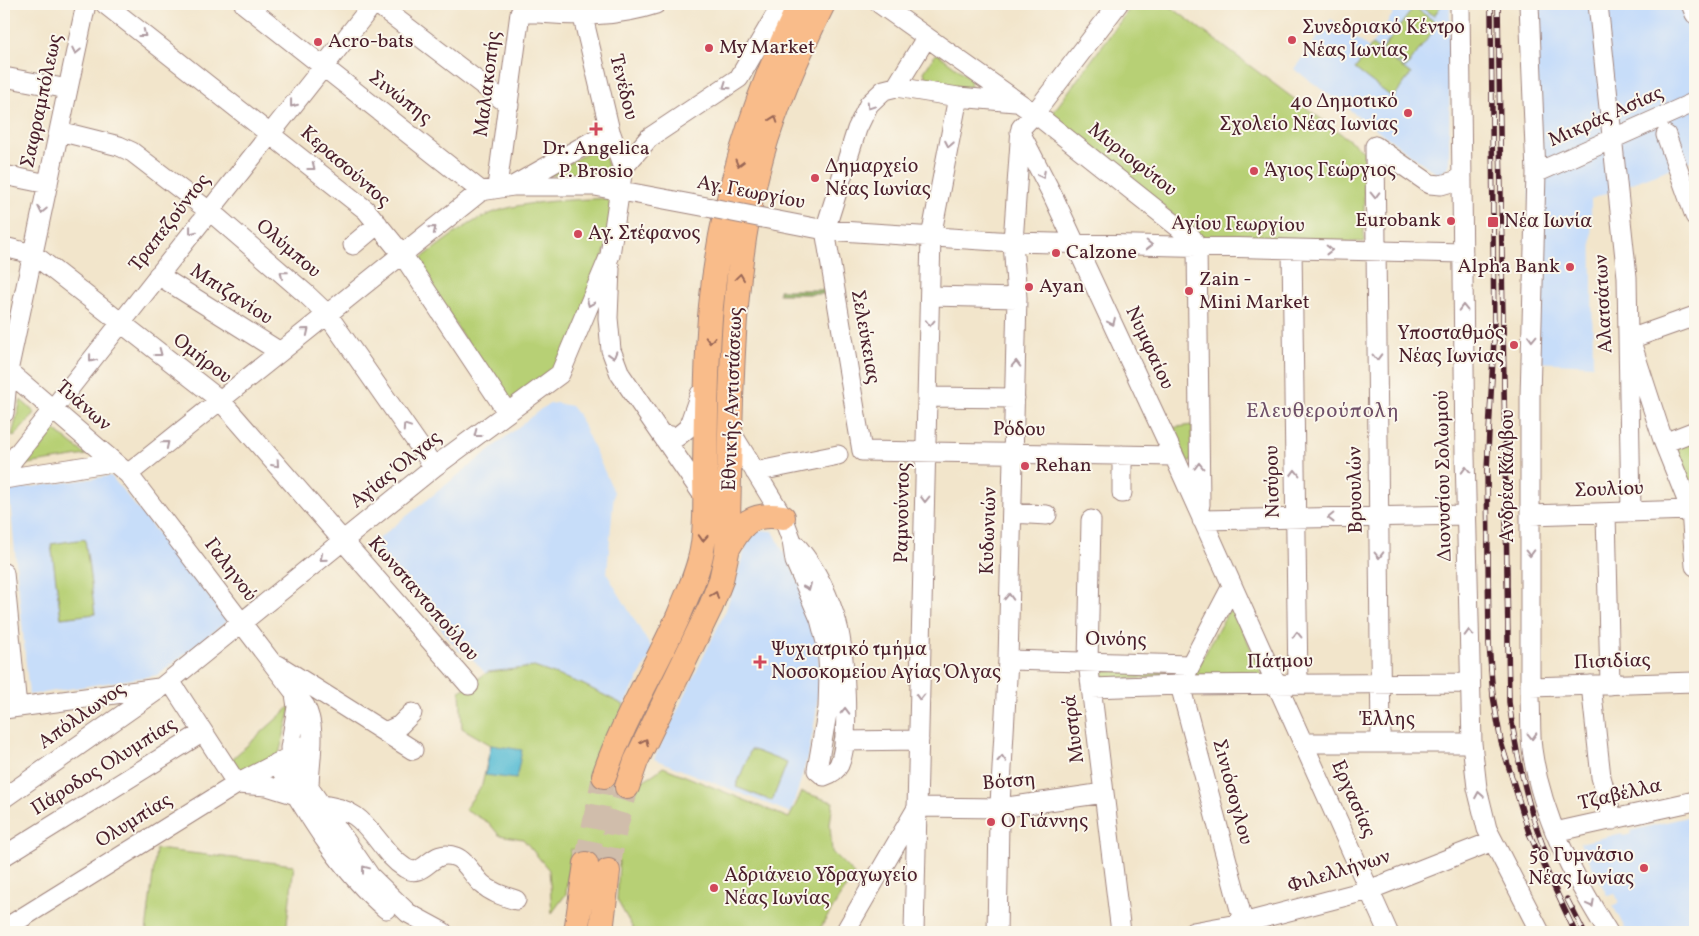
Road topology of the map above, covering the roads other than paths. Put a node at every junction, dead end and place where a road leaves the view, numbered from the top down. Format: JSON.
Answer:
{"nodes":[{"id":1,"x":86,"y":4,"type":"edge"},
{"id":2,"x":105,"y":4,"type":"edge"},
{"id":3,"x":244,"y":4,"type":"edge"},
{"id":4,"x":373,"y":4,"type":"edge"},
{"id":5,"x":377,"y":4,"type":"edge"},
{"id":6,"x":656,"y":4,"type":"edge"},
{"id":7,"x":782,"y":4,"type":"edge"},
{"id":8,"x":800,"y":4,"type":"edge"},
{"id":9,"x":823,"y":4,"type":"edge"},
{"id":10,"x":880,"y":4,"type":"edge"},
{"id":11,"x":1118,"y":4,"type":"edge"},
{"id":12,"x":1460,"y":4,"type":"edge"},
{"id":13,"x":1529,"y":4,"type":"edge"},
{"id":14,"x":1598,"y":4,"type":"edge"},
{"id":15,"x":1691,"y":4,"type":"edge"},
{"id":16,"x":526,"y":8,"type":"edge"},
{"id":17,"x":1695,"y":14,"type":"edge"},
{"id":18,"x":583,"y":17,"type":"junction"},
{"id":19,"x":926,"y":38,"type":"junction"},
{"id":20,"x":323,"y":66,"type":"junction"},
{"id":21,"x":4,"y":77,"type":"edge"},
{"id":22,"x":896,"y":87,"type":"junction"},
{"id":23,"x":68,"y":89,"type":"junction"},
{"id":24,"x":958,"y":96,"type":"junction"},
{"id":25,"x":1015,"y":102,"type":"junction"},
{"id":26,"x":1695,"y":102,"type":"edge"},
{"id":27,"x":509,"y":105,"type":"junction"},
{"id":28,"x":1034,"y":114,"type":"junction"},
{"id":29,"x":610,"y":131,"type":"junction"},
{"id":30,"x":1020,"y":131,"type":"junction"},
{"id":31,"x":59,"y":132,"type":"junction"},
{"id":32,"x":270,"y":133,"type":"junction"},
{"id":33,"x":1666,"y":135,"type":"dead end"},
{"id":34,"x":1612,"y":140,"type":"junction"},
{"id":35,"x":624,"y":168,"type":"junction"},
{"id":36,"x":1536,"y":173,"type":"junction"},
{"id":37,"x":4,"y":175,"type":"edge"},
{"id":38,"x":1462,"y":179,"type":"junction"},
{"id":39,"x":48,"y":184,"type":"junction"},
{"id":40,"x":497,"y":188,"type":"junction"},
{"id":41,"x":619,"y":189,"type":"junction"},
{"id":42,"x":209,"y":210,"type":"junction"},
{"id":43,"x":1695,"y":216,"type":"edge"},
{"id":44,"x":378,"y":224,"type":"junction"},
{"id":45,"x":825,"y":230,"type":"junction"},
{"id":46,"x":931,"y":237,"type":"junction"},
{"id":47,"x":1013,"y":242,"type":"junction"},
{"id":48,"x":1075,"y":244,"type":"junction"},
{"id":49,"x":352,"y":245,"type":"dead end"},
{"id":50,"x":1198,"y":246,"type":"junction"},
{"id":51,"x":4,"y":248,"type":"edge"},
{"id":52,"x":1292,"y":249,"type":"junction"},
{"id":53,"x":1376,"y":251,"type":"junction"},
{"id":54,"x":1463,"y":253,"type":"junction"},
{"id":55,"x":33,"y":254,"type":"junction"},
{"id":56,"x":402,"y":254,"type":"junction"},
{"id":57,"x":610,"y":255,"type":"junction"},
{"id":58,"x":158,"y":275,"type":"junction"},
{"id":59,"x":931,"y":296,"type":"junction"},
{"id":60,"x":1017,"y":298,"type":"junction"},
{"id":61,"x":327,"y":314,"type":"junction"},
{"id":62,"x":1693,"y":322,"type":"edge"},
{"id":63,"x":120,"y":324,"type":"junction"},
{"id":64,"x":1630,"y":339,"type":"junction"},
{"id":65,"x":280,"y":352,"type":"junction"},
{"id":66,"x":6,"y":371,"type":"edge"},
{"id":67,"x":700,"y":394,"type":"dead end"},
{"id":68,"x":927,"y":397,"type":"junction"},
{"id":69,"x":1015,"y":398,"type":"junction"},
{"id":70,"x":220,"y":400,"type":"junction"},
{"id":71,"x":52,"y":410,"type":"junction"},
{"id":72,"x":507,"y":412,"type":"junction"},
{"id":73,"x":4,"y":414,"type":"edge"},
{"id":74,"x":1695,"y":431,"type":"edge"},
{"id":75,"x":731,"y":432,"type":"junction"},
{"id":76,"x":661,"y":434,"type":"junction"},
{"id":77,"x":1664,"y":443,"type":"junction"},
{"id":78,"x":927,"y":450,"type":"junction"},
{"id":79,"x":862,"y":451,"type":"joint"},
{"id":80,"x":1013,"y":453,"type":"junction"},
{"id":81,"x":838,"y":455,"type":"dead end"},
{"id":82,"x":1122,"y":455,"type":"junction"},
{"id":83,"x":1174,"y":456,"type":"junction"},
{"id":84,"x":113,"y":462,"type":"junction"},
{"id":85,"x":434,"y":467,"type":"junction"},
{"id":86,"x":4,"y":471,"type":"edge"},
{"id":87,"x":755,"y":472,"type":"junction"},
{"id":88,"x":128,"y":474,"type":"junction"},
{"id":89,"x":4,"y":479,"type":"edge"},
{"id":90,"x":1122,"y":493,"type":"dead end"},
{"id":91,"x":705,"y":498,"type":"junction"},
{"id":92,"x":1691,"y":510,"type":"junction"},
{"id":93,"x":1631,"y":512,"type":"junction"},
{"id":94,"x":1012,"y":513,"type":"junction"},
{"id":95,"x":1606,"y":513,"type":"junction"},
{"id":96,"x":1048,"y":515,"type":"dead end"},
{"id":97,"x":1467,"y":515,"type":"junction"},
{"id":98,"x":1530,"y":515,"type":"junction"},
{"id":99,"x":1379,"y":516,"type":"junction"},
{"id":100,"x":783,"y":517,"type":"junction"},
{"id":101,"x":1201,"y":518,"type":"junction"},
{"id":102,"x":1296,"y":518,"type":"junction"},
{"id":103,"x":1091,"y":520,"type":"dead end"},
{"id":104,"x":344,"y":541,"type":"junction"},
{"id":105,"x":792,"y":541,"type":"junction"},
{"id":106,"x":727,"y":552,"type":"junction"},
{"id":107,"x":1695,"y":566,"type":"edge"},
{"id":108,"x":4,"y":581,"type":"edge"},
{"id":109,"x":1232,"y":586,"type":"junction"},
{"id":110,"x":240,"y":622,"type":"junction"},
{"id":111,"x":269,"y":659,"type":"junction"},
{"id":112,"x":1008,"y":660,"type":"junction"},
{"id":113,"x":1088,"y":662,"type":"junction"},
{"id":114,"x":1189,"y":664,"type":"junction"},
{"id":115,"x":1695,"y":682,"type":"edge"},
{"id":116,"x":1469,"y":683,"type":"junction"},
{"id":117,"x":166,"y":684,"type":"junction"},
{"id":118,"x":1276,"y":684,"type":"junction"},
{"id":119,"x":1298,"y":684,"type":"junction"},
{"id":120,"x":1381,"y":684,"type":"junction"},
{"id":121,"x":469,"y":685,"type":"dead end"},
{"id":122,"x":1180,"y":685,"type":"junction"},
{"id":123,"x":1610,"y":685,"type":"junction"},
{"id":124,"x":1591,"y":686,"type":"junction"},
{"id":125,"x":1530,"y":687,"type":"junction"},
{"id":126,"x":1092,"y":688,"type":"junction"},
{"id":127,"x":295,"y":694,"type":"junction"},
{"id":128,"x":10,"y":708,"type":"edge"},
{"id":129,"x":412,"y":713,"type":"dead end"},
{"id":130,"x":203,"y":732,"type":"junction"},
{"id":131,"x":385,"y":732,"type":"junction"},
{"id":132,"x":919,"y":740,"type":"junction"},
{"id":133,"x":844,"y":741,"type":"junction"},
{"id":134,"x":311,"y":742,"type":"junction"},
{"id":135,"x":1303,"y":743,"type":"junction"},
{"id":136,"x":1381,"y":743,"type":"junction"},
{"id":137,"x":1472,"y":743,"type":"junction"},
{"id":138,"x":414,"y":750,"type":"dead end"},
{"id":139,"x":284,"y":760,"type":"junction"},
{"id":140,"x":604,"y":776,"type":"tunnel mouth"},
{"id":141,"x":237,"y":784,"type":"junction"},
{"id":142,"x":627,"y":787,"type":"tunnel mouth"},
{"id":143,"x":302,"y":791,"type":"junction"},
{"id":144,"x":1104,"y":793,"type":"junction"},
{"id":145,"x":4,"y":798,"type":"edge"},
{"id":146,"x":1695,"y":801,"type":"edge"},
{"id":147,"x":323,"y":805,"type":"junction"},
{"id":148,"x":918,"y":807,"type":"junction"},
{"id":149,"x":1000,"y":808,"type":"junction"},
{"id":150,"x":1613,"y":820,"type":"junction"},
{"id":151,"x":1554,"y":832,"type":"junction"},
{"id":152,"x":1493,"y":842,"type":"junction"},
{"id":153,"x":5,"y":853,"type":"edge"},
{"id":154,"x":586,"y":864,"type":"tunnel mouth"},
{"id":155,"x":608,"y":871,"type":"tunnel mouth"},
{"id":156,"x":1369,"y":890,"type":"junction"},
{"id":157,"x":516,"y":900,"type":"dead end"},
{"id":158,"x":604,"y":909,"type":"junction"},
{"id":159,"x":1245,"y":928,"type":"edge"},
{"id":160,"x":4,"y":929,"type":"edge"},
{"id":161,"x":417,"y":932,"type":"edge"},
{"id":162,"x":443,"y":932,"type":"edge"},
{"id":163,"x":576,"y":932,"type":"edge"},
{"id":164,"x":601,"y":932,"type":"edge"},
{"id":165,"x":612,"y":932,"type":"edge"},
{"id":166,"x":845,"y":932,"type":"edge"},
{"id":167,"x":914,"y":932,"type":"edge"},
{"id":168,"x":997,"y":932,"type":"edge"},
{"id":169,"x":1121,"y":932,"type":"edge"},
{"id":170,"x":1193,"y":932,"type":"edge"},
{"id":171,"x":1388,"y":932,"type":"edge"},
{"id":172,"x":1540,"y":932,"type":"edge"},
{"id":173,"x":1608,"y":932,"type":"edge"}],
"edges":[{"from":1,"to":23,"type":"street","name":"Σαφραμπόλεως","one_way":true},
{"from":2,"to":32,"type":"street","name":"Κερασούντος","one_way":true},
{"from":3,"to":20,"type":"street","name":"Σινώπης"},
{"from":4,"to":20,"type":"street","name":"Τραπεζούντος"},
{"from":5,"to":27,"type":"street"},
{"from":6,"to":18,"type":"street"},
{"from":7,"to":35,"type":"street","one_way":true},
{"from":8,"to":91,"type":"main road","name":"Εθνικής Αντιστάσεως","one_way":true},
{"from":75,"to":9,"type":"main road","name":"Εθνικής Αντιστάσεως","one_way":true},
{"from":10,"to":19,"type":"street"},
{"from":11,"to":28,"type":"street"},
{"from":12,"to":38,"type":"street","name":"Διονυσίου Σολωμού"},
{"from":13,"to":36,"type":"street","name":"Ανδρέα Κάλβου"},
{"from":14,"to":34,"type":"street","name":"Αλατσάτων"},
{"from":15,"to":17,"type":"street"},
{"from":16,"to":18,"type":"street"},
{"from":16,"to":27,"type":"street","name":"Μαλακοπής"},
{"from":18,"to":29,"type":"street","name":"Τενέδου"},
{"from":19,"to":22,"type":"street"},
{"from":19,"to":25,"type":"street"},
{"from":20,"to":32,"type":"street","name":"Τραπεζούντος","one_way":true},
{"from":20,"to":40,"type":"street","name":"Σινώπης"},
{"from":21,"to":23,"type":"street"},
{"from":22,"to":24,"type":"street"},
{"from":22,"to":45,"type":"street","one_way":true},
{"from":23,"to":31,"type":"street","name":"Σαφραμπόλεως"},
{"from":24,"to":25,"type":"street"},
{"from":24,"to":46,"type":"street","name":"Ραμνούντος","one_way":true},
{"from":25,"to":28,"type":"street","name":"Μυριοφύτου"},
{"from":26,"to":34,"type":"street","name":"Μικράς Ασίας"},
{"from":27,"to":40,"type":"street","name":"Μαλακοπής"},
{"from":28,"to":30,"type":"street"},
{"from":28,"to":50,"type":"street","name":"Μυριοφύτου"},
{"from":29,"to":35,"type":"street","name":"Τενέδου"},
{"from":29,"to":40,"type":"street"},
{"from":30,"to":47,"type":"street","name":"Κυδωνιών"},
{"from":30,"to":48,"type":"street","name":"Νυμφαίου","one_way":true},
{"from":31,"to":39,"type":"street","name":"Σαφραμπόλεως"},
{"from":31,"to":42,"type":"street","name":"Ολύμπου"},
{"from":32,"to":42,"type":"street","name":"Τραπεζούντος"},
{"from":32,"to":44,"type":"street","name":"Κερασούντος","one_way":true},
{"from":33,"to":43,"type":"street"},
{"from":34,"to":36,"type":"street","name":"Μικράς Ασίας"},
{"from":34,"to":64,"type":"street","name":"Αλατσάτων"},
{"from":35,"to":41,"type":"street","name":"Αγίας Όλγας"},
{"from":36,"to":98,"type":"street","name":"Ανδρέα Κάλβου","one_way":true},
{"from":37,"to":39,"type":"street"},
{"from":38,"to":53,"type":"street","name":"Βρυουλών","one_way":true},
{"from":38,"to":54,"type":"street","name":"Διονυσίου Σολωμού"},
{"from":39,"to":55,"type":"street","name":"Σαφραμπόλεως","one_way":true},
{"from":40,"to":41,"type":"street","name":"Αγ. Γεωργίου"},
{"from":56,"to":40,"type":"street","one_way":true},
{"from":41,"to":45,"type":"street","name":"Αγ. Γεωργίου","bridge":true},
{"from":41,"to":57,"type":"street","name":"Αγίας Όλγας"},
{"from":42,"to":58,"type":"street","name":"Τραπεζούντος","one_way":true},
{"from":61,"to":42,"type":"street","name":"Ολύμπου","one_way":true},
{"from":44,"to":49,"type":"street"},
{"from":44,"to":56,"type":"street","name":"Κερασούντος"},
{"from":45,"to":46,"type":"street","name":"Αγ. Γεωργίου"},
{"from":45,"to":79,"type":"street","name":"Σελεύκειας"},
{"from":46,"to":47,"type":"street","name":"Αγ. Γεωργίου"},
{"from":46,"to":59,"type":"street","name":"Ραμνούντος"},
{"from":47,"to":48,"type":"street","name":"Αγίου Γεωργίου"},
{"from":47,"to":60,"type":"street","name":"Κυδωνιών"},
{"from":48,"to":50,"type":"street","name":"Αγίου Γεωργίου","one_way":true},
{"from":48,"to":83,"type":"street","name":"Νυμφαίου","one_way":true},
{"from":50,"to":52,"type":"street","name":"Αγίου Γεωργίου"},
{"from":101,"to":50,"type":"street","one_way":true},
{"from":51,"to":55,"type":"street","name":"Ομήρου"},
{"from":52,"to":53,"type":"street","name":"Αγίου Γεωργίου","one_way":true},
{"from":102,"to":52,"type":"street","name":"Νισύρου","one_way":true},
{"from":53,"to":54,"type":"street","name":"Αγίου Γεωργίου"},
{"from":53,"to":99,"type":"street","name":"Βρυουλών","one_way":true},
{"from":97,"to":54,"type":"street","name":"Διονυσίου Σολωμού","one_way":true},
{"from":55,"to":63,"type":"street","name":"Ομήρου"},
{"from":55,"to":66,"type":"street","name":"Σαφραμπόλεως"},
{"from":56,"to":61,"type":"street"},
{"from":56,"to":72,"type":"street","name":"Κερασούντος"},
{"from":57,"to":72,"type":"street","name":"Αγίας Όλγας","one_way":true},
{"from":57,"to":76,"type":"street","name":"Αγίας Όλγας","one_way":true},
{"from":58,"to":63,"type":"street","name":"Τραπεζούντος"},
{"from":58,"to":65,"type":"street","name":"Μπιζανίου"},
{"from":59,"to":60,"type":"street"},
{"from":59,"to":68,"type":"street","name":"Ραμνούντος","one_way":true},
{"from":69,"to":60,"type":"street","name":"Κυδωνιών","one_way":true},
{"from":65,"to":61,"type":"street","one_way":true},
{"from":85,"to":61,"type":"street","name":"Ολύμπου","one_way":true},
{"from":62,"to":64,"type":"street"},
{"from":63,"to":70,"type":"street","name":"Ομήρου","one_way":true},
{"from":63,"to":71,"type":"street","name":"Τραπεζούντος","one_way":true},
{"from":64,"to":77,"type":"street"},
{"from":64,"to":93,"type":"street","name":"Αλατσάτων"},
{"from":65,"to":70,"type":"street"},
{"from":66,"to":71,"type":"street","name":"Τυάνων"},
{"from":66,"to":73,"type":"street","name":"Σαφραμπόλεως"},
{"from":67,"to":76,"type":"street"},
{"from":68,"to":69,"type":"street"},
{"from":68,"to":78,"type":"street","name":"Ραμνούντος"},
{"from":69,"to":80,"type":"street","name":"Κυδωνιών"},
{"from":88,"to":70,"type":"street","one_way":true},
{"from":70,"to":104,"type":"street","name":"Ομήρου","one_way":true},
{"from":71,"to":84,"type":"street","name":"Τυάνων"},
{"from":71,"to":86,"type":"street","name":"Τραπεζούντος"},
{"from":72,"to":85,"type":"street","name":"Αγίας Όλγας","one_way":true},
{"from":74,"to":77,"type":"street"},
{"from":75,"to":87,"type":"street"},
{"from":75,"to":106,"type":"main road","name":"Εθνικής Αντιστάσεως"},
{"from":76,"to":91,"type":"street","name":"Αγίας Όλγας"},
{"from":77,"to":92,"type":"street"},
{"from":78,"to":79,"type":"street","name":"Ρόδου"},
{"from":78,"to":80,"type":"street","name":"Ρόδου"},
{"from":78,"to":132,"type":"street","name":"Ραμνούντος","one_way":true},
{"from":80,"to":82,"type":"street","name":"Ρόδου"},
{"from":80,"to":94,"type":"street","name":"Κυδωνιών"},
{"from":81,"to":87,"type":"street"},
{"from":82,"to":83,"type":"street","name":"Ρόδου"},
{"from":82,"to":90,"type":"street"},
{"from":83,"to":101,"type":"street","name":"Νυμφαίου"},
{"from":84,"to":88,"type":"street","name":"Τυάνων"},
{"from":84,"to":89,"type":"street"},
{"from":85,"to":104,"type":"street","name":"Αγίας Όλγας"},
{"from":87,"to":100,"type":"street"},
{"from":88,"to":110,"type":"street","name":"Γαληνού"},
{"from":91,"to":140,"type":"main road","name":"Εθνικής Αντιστάσεως","one_way":true},
{"from":92,"to":93,"type":"street","name":"Σουλίου"},
{"from":92,"to":107,"type":"street"},
{"from":93,"to":95,"type":"street","name":"Σουλίου"},
{"from":94,"to":96,"type":"street"},
{"from":112,"to":94,"type":"street","name":"Κυδωνιών","one_way":true},
{"from":95,"to":98,"type":"street","name":"Σουλίου"},
{"from":95,"to":123,"type":"street"},
{"from":97,"to":99,"type":"street"},
{"from":116,"to":97,"type":"street","name":"Διονυσίου Σολωμού","one_way":true},
{"from":98,"to":125,"type":"street","name":"Ανδρέα Κάλβου","one_way":true},
{"from":99,"to":102,"type":"street","one_way":true},
{"from":99,"to":120,"type":"street","name":"Βρυουλών","one_way":true},
{"from":100,"to":105,"type":"street"},
{"from":100,"to":106,"type":"main road"},
{"from":101,"to":102,"type":"street"},
{"from":101,"to":109,"type":"street","name":"Νυμφαίου"},
{"from":119,"to":102,"type":"street","name":"Νισύρου","one_way":true},
{"from":103,"to":113,"type":"street","name":"Μυστρά"},
{"from":104,"to":110,"type":"street","name":"Αγίας Όλγας","one_way":true},
{"from":104,"to":121,"type":"street","name":"Κωνσταντοπούλου"},
{"from":133,"to":105,"type":"street","one_way":true},
{"from":105,"to":133,"type":"street","one_way":true},
{"from":142,"to":106,"type":"main road","name":"Εθνικής Αντιστάσεως","one_way":true},
{"from":108,"to":128,"type":"street"},
{"from":109,"to":114,"type":"street"},
{"from":109,"to":118,"type":"street","name":"Νυμφαίου"},
{"from":110,"to":111,"type":"street","name":"Γαληνού"},
{"from":110,"to":117,"type":"street","name":"Αγίας Όλγας"},
{"from":111,"to":127,"type":"street","name":"Γαληνού"},
{"from":111,"to":131,"type":"street"},
{"from":112,"to":113,"type":"street","name":"Οινόης"},
{"from":149,"to":112,"type":"street","name":"Κυδωνιών","one_way":true},
{"from":113,"to":114,"type":"street","name":"Οινόης"},
{"from":113,"to":126,"type":"street","name":"Μυστρά"},
{"from":114,"to":122,"type":"street"},
{"from":115,"to":123,"type":"street","name":"Πισιδίας"},
{"from":116,"to":120,"type":"street","name":"Πάτμου"},
{"from":116,"to":137,"type":"street","name":"Διονυσίου Σολωμού"},
{"from":117,"to":128,"type":"street"},
{"from":117,"to":130,"type":"street"},
{"from":117,"to":145,"type":"street","name":"Απόλλωνος"},
{"from":118,"to":119,"type":"street","name":"Πάτμου"},
{"from":118,"to":122,"type":"street","name":"Πάτμου"},
{"from":118,"to":135,"type":"street","name":"Εργασίας"},
{"from":119,"to":120,"type":"street","name":"Πάτμου"},
{"from":120,"to":136,"type":"street","name":"Βρυουλών"},
{"from":122,"to":126,"type":"street","name":"Πάτμου"},
{"from":122,"to":159,"type":"street","name":"Σινιόσογλου"},
{"from":123,"to":124,"type":"street","name":"Πισιδίας"},
{"from":124,"to":125,"type":"street","name":"Πισιδίας"},
{"from":124,"to":150,"type":"street"},
{"from":125,"to":151,"type":"street","name":"Ανδρέα Κάλβου","one_way":true},
{"from":126,"to":144,"type":"street","name":"Μυστρά"},
{"from":127,"to":134,"type":"street","name":"Γαληνού"},
{"from":127,"to":139,"type":"street"},
{"from":129,"to":131,"type":"street"},
{"from":130,"to":141,"type":"street"},
{"from":130,"to":153,"type":"street","name":"Πάροδος Ολυμπίας"},
{"from":131,"to":138,"type":"street"},
{"from":132,"to":133,"type":"street"},
{"from":132,"to":148,"type":"street","name":"Ραμνούντος"},
{"from":134,"to":139,"type":"street"},
{"from":134,"to":143,"type":"street","name":"Γαληνού"},
{"from":135,"to":136,"type":"street","name":"Έλλης"},
{"from":135,"to":156,"type":"street","name":"Εργασίας"},
{"from":136,"to":137,"type":"street","name":"Έλλης"},
{"from":152,"to":137,"type":"street","name":"Διονυσίου Σολωμού","one_way":true},
{"from":139,"to":141,"type":"street","name":"Ολυμπίας"},
{"from":139,"to":143,"type":"street"},
{"from":141,"to":143,"type":"street"},
{"from":141,"to":160,"type":"street","name":"Ολυμπίας"},
{"from":143,"to":147,"type":"street"},
{"from":143,"to":161,"type":"street"},
{"from":144,"to":149,"type":"street","name":"Βότση"},
{"from":144,"to":169,"type":"street","name":"Μυστρά"},
{"from":146,"to":150,"type":"street","name":"Τζαβέλλα"},
{"from":147,"to":157,"type":"street"},
{"from":162,"to":147,"type":"street","one_way":true},
{"from":148,"to":149,"type":"street","name":"Βότση"},
{"from":148,"to":166,"type":"street"},
{"from":148,"to":167,"type":"street","name":"Ραμνούντος"},
{"from":149,"to":168,"type":"street","name":"Κυδωνιών"},
{"from":150,"to":151,"type":"street","name":"Τζαβέλλα"},
{"from":151,"to":173,"type":"street","name":"Ανδρέα Κάλβου","one_way":true},
{"from":152,"to":156,"type":"street","name":"Φιλελλήνων"},
{"from":152,"to":172,"type":"street","name":"Διονυσίου Σολωμού"},
{"from":154,"to":163,"type":"main road"},
{"from":155,"to":158,"type":"main road"},
{"from":156,"to":159,"type":"street","name":"Φιλελλήνων"},
{"from":156,"to":171,"type":"street","name":"Εργασίας"},
{"from":158,"to":164,"type":"main road"},
{"from":158,"to":165,"type":"main road"},
{"from":159,"to":170,"type":"street","name":"Φιλελλήνων"}]}
